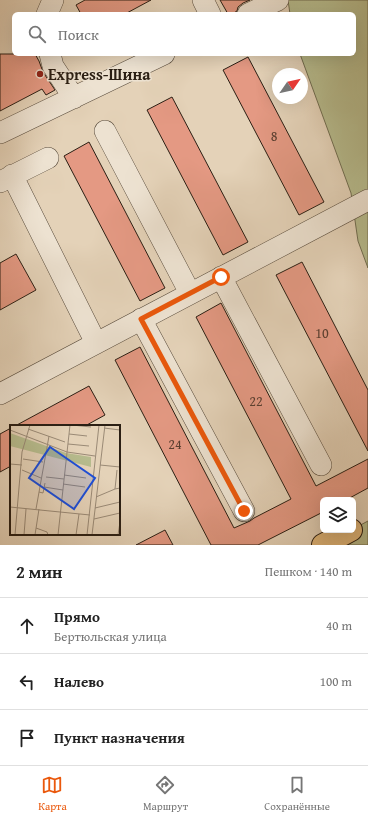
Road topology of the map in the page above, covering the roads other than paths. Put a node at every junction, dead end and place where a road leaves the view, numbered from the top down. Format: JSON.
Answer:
{"nodes":[{"id":1,"x":53,"y":0,"type":"edge"},
{"id":2,"x":203,"y":0,"type":"edge"},
{"id":3,"x":278,"y":0,"type":"edge"},
{"id":4,"x":48,"y":12,"type":"edge"},
{"id":5,"x":209,"y":12,"type":"edge"},
{"id":6,"x":252,"y":12,"type":"edge"},
{"id":7,"x":50,"y":56,"type":"edge"},
{"id":8,"x":160,"y":56,"type":"edge"},
{"id":9,"x":74,"y":98,"type":"junction"},
{"id":10,"x":105,"y":132,"type":"dead end"},
{"id":11,"x":0,"y":133,"type":"edge"},
{"id":12,"x":48,"y":158,"type":"dead end"},
{"id":13,"x":6,"y":178,"type":"edge"},
{"id":14,"x":368,"y":200,"type":"edge"},
{"id":15,"x":221,"y":277,"type":"junction"},
{"id":16,"x":190,"y":293,"type":"junction"},
{"id":17,"x":141,"y":319,"type":"junction"},
{"id":18,"x":96,"y":343,"type":"junction"},
{"id":19,"x":0,"y":394,"type":"edge"},
{"id":20,"x":321,"y":465,"type":"dead end"},
{"id":21,"x":244,"y":511,"type":"dead end"},
{"id":22,"x":368,"y":521,"type":"edge"},
{"id":23,"x":356,"y":528,"type":"edge"},
{"id":24,"x":346,"y":533,"type":"edge"},
{"id":25,"x":323,"y":545,"type":"edge"}],
"edges":[{"from":1,"to":4,"type":"street"},
{"from":2,"to":5,"type":"street"},
{"from":3,"to":6,"type":"street"},
{"from":7,"to":9,"type":"street"},
{"from":8,"to":9,"type":"street"},
{"from":9,"to":11,"type":"street"},
{"from":10,"to":16,"type":"street"},
{"from":12,"to":13,"type":"street"},
{"from":13,"to":18,"type":"street"},
{"from":14,"to":15,"type":"street"},
{"from":15,"to":16,"type":"street"},
{"from":15,"to":20,"type":"street"},
{"from":16,"to":17,"type":"street"},
{"from":17,"to":18,"type":"street"},
{"from":17,"to":21,"type":"street"},
{"from":18,"to":19,"type":"street"},
{"from":22,"to":23,"type":"highway"},
{"from":24,"to":25,"type":"highway"}]}
